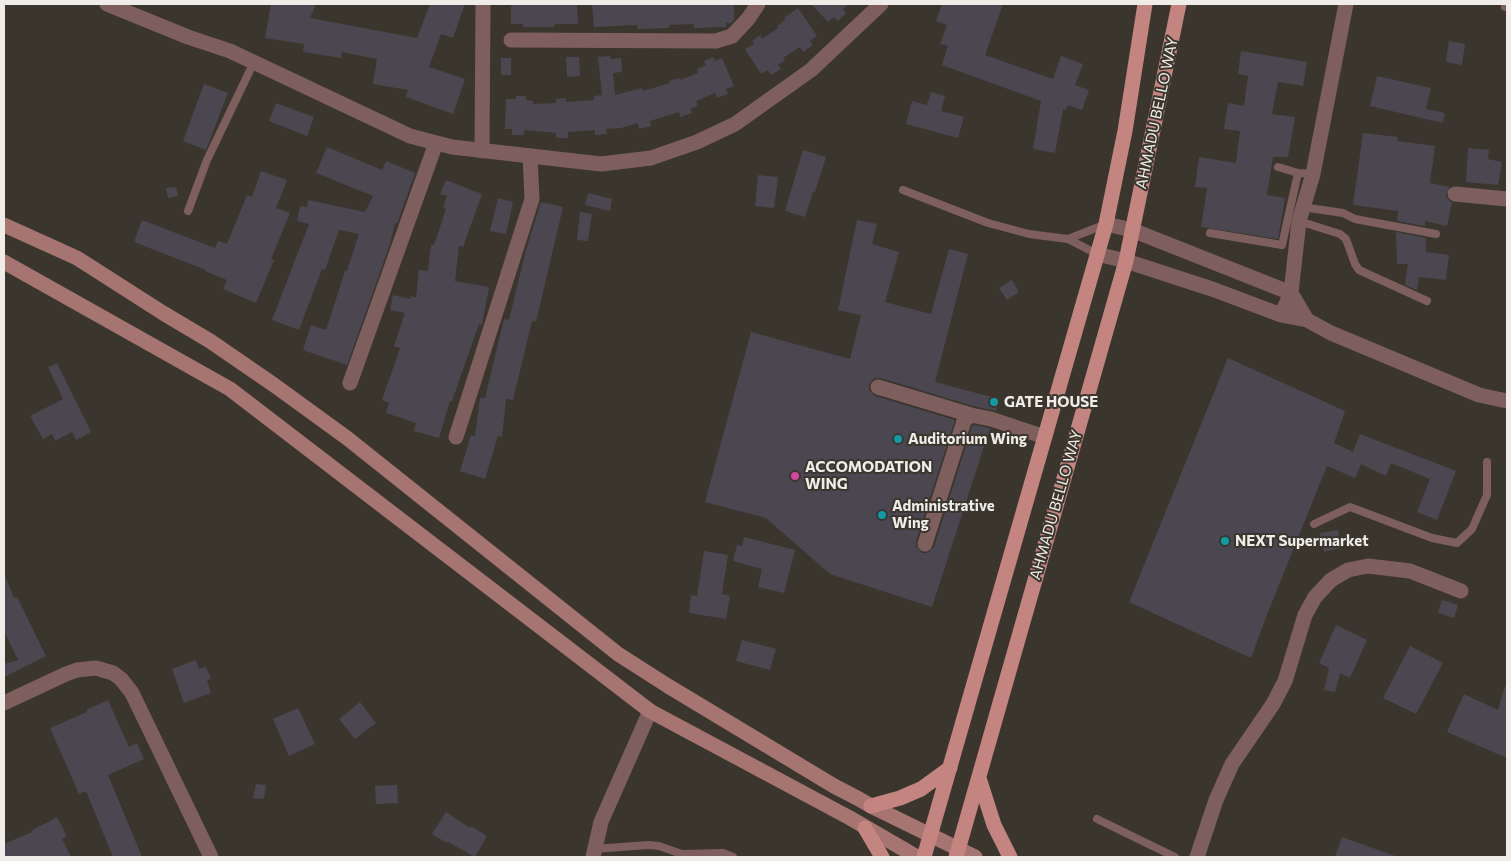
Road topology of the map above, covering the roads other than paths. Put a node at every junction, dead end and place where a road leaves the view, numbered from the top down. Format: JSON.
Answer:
{"nodes":[{"id":1,"x":107,"y":4,"type":"edge"},
{"id":2,"x":483,"y":4,"type":"edge"},
{"id":3,"x":758,"y":4,"type":"edge"},
{"id":4,"x":881,"y":4,"type":"edge"},
{"id":5,"x":1145,"y":4,"type":"edge"},
{"id":6,"x":1180,"y":4,"type":"edge"},
{"id":7,"x":1346,"y":4,"type":"edge"},
{"id":8,"x":748,"y":11,"type":"edge"},
{"id":9,"x":511,"y":40,"type":"dead end"},
{"id":10,"x":254,"y":62,"type":"junction"},
{"id":11,"x":436,"y":143,"type":"junction"},
{"id":12,"x":482,"y":151,"type":"junction"},
{"id":13,"x":530,"y":156,"type":"junction"},
{"id":14,"x":1278,"y":167,"type":"dead end"},
{"id":15,"x":1306,"y":173,"type":"junction"},
{"id":16,"x":903,"y":190,"type":"dead end"},
{"id":17,"x":1455,"y":194,"type":"dead end"},
{"id":18,"x":1507,"y":198,"type":"edge"},
{"id":19,"x":188,"y":211,"type":"dead end"},
{"id":20,"x":1301,"y":214,"type":"junction"},
{"id":21,"x":1106,"y":224,"type":"junction"},
{"id":22,"x":4,"y":225,"type":"edge"},
{"id":23,"x":1132,"y":230,"type":"junction"},
{"id":24,"x":1210,"y":233,"type":"dead end"},
{"id":25,"x":1436,"y":234,"type":"dead end"},
{"id":26,"x":1068,"y":239,"type":"junction"},
{"id":27,"x":1097,"y":254,"type":"junction"},
{"id":28,"x":1126,"y":260,"type":"junction"},
{"id":29,"x":4,"y":262,"type":"edge"},
{"id":30,"x":1291,"y":293,"type":"junction"},
{"id":31,"x":1427,"y":301,"type":"dead end"},
{"id":32,"x":1281,"y":315,"type":"junction"},
{"id":33,"x":1307,"y":320,"type":"junction"},
{"id":34,"x":350,"y":383,"type":"dead end"},
{"id":35,"x":878,"y":386,"type":"dead end"},
{"id":36,"x":1507,"y":401,"type":"edge"},
{"id":37,"x":971,"y":415,"type":"junction"},
{"id":38,"x":456,"y":437,"type":"dead end"},
{"id":39,"x":1045,"y":437,"type":"junction"},
{"id":40,"x":1487,"y":462,"type":"dead end"},
{"id":41,"x":1314,"y":524,"type":"dead end"},
{"id":42,"x":926,"y":544,"type":"dead end"},
{"id":43,"x":1461,"y":591,"type":"dead end"},
{"id":44,"x":4,"y":703,"type":"edge"},
{"id":45,"x":650,"y":711,"type":"junction"},
{"id":46,"x":950,"y":768,"type":"junction"},
{"id":47,"x":979,"y":777,"type":"junction"},
{"id":48,"x":871,"y":806,"type":"junction"},
{"id":49,"x":1097,"y":819,"type":"dead end"},
{"id":50,"x":865,"y":828,"type":"junction"},
{"id":51,"x":930,"y":836,"type":"junction"},
{"id":52,"x":593,"y":853,"type":"edge"},
{"id":53,"x":957,"y":853,"type":"edge"},
{"id":54,"x":211,"y":857,"type":"edge"},
{"id":55,"x":733,"y":857,"type":"edge"},
{"id":56,"x":882,"y":857,"type":"edge"},
{"id":57,"x":917,"y":857,"type":"edge"},
{"id":58,"x":924,"y":857,"type":"edge"},
{"id":59,"x":975,"y":857,"type":"edge"},
{"id":60,"x":1010,"y":857,"type":"edge"},
{"id":61,"x":1175,"y":857,"type":"edge"},
{"id":62,"x":1197,"y":857,"type":"edge"}],
"edges":[{"from":1,"to":10,"type":"street"},
{"from":2,"to":12,"type":"street"},
{"from":3,"to":8,"type":"street"},
{"from":4,"to":13,"type":"street"},
{"from":5,"to":21,"type":"main road","name":"AHMADU BELLO WAY"},
{"from":6,"to":23,"type":"main road","name":"AHMADU BELLO WAY"},
{"from":7,"to":15,"type":"street"},
{"from":8,"to":9,"type":"street"},
{"from":10,"to":11,"type":"street"},
{"from":10,"to":19,"type":"lane"},
{"from":11,"to":12,"type":"street"},
{"from":11,"to":34,"type":"street"},
{"from":12,"to":13,"type":"street"},
{"from":13,"to":38,"type":"street"},
{"from":14,"to":15,"type":"lane"},
{"from":15,"to":20,"type":"street"},
{"from":15,"to":24,"type":"lane"},
{"from":16,"to":26,"type":"lane"},
{"from":17,"to":18,"type":"street"},
{"from":20,"to":25,"type":"lane"},
{"from":20,"to":30,"type":"street"},
{"from":20,"to":31,"type":"lane"},
{"from":21,"to":23,"type":"street"},
{"from":21,"to":26,"type":"lane"},
{"from":21,"to":27,"type":"main road","name":"AHMADU BELLO WAY"},
{"from":22,"to":48,"type":"street"},
{"from":23,"to":28,"type":"main road","name":"AHMADU BELLO WAY"},
{"from":23,"to":30,"type":"street"},
{"from":26,"to":27,"type":"lane"},
{"from":27,"to":28,"type":"street"},
{"from":27,"to":39,"type":"main road","name":"AHMADU BELLO WAY"},
{"from":28,"to":32,"type":"street"},
{"from":28,"to":47,"type":"main road","name":"AHMADU BELLO WAY"},
{"from":29,"to":45,"type":"street"},
{"from":30,"to":32,"type":"street"},
{"from":30,"to":33,"type":"street"},
{"from":32,"to":33,"type":"street"},
{"from":33,"to":36,"type":"street"},
{"from":35,"to":37,"type":"street"},
{"from":37,"to":39,"type":"street"},
{"from":37,"to":42,"type":"street"},
{"from":39,"to":46,"type":"main road","name":"AHMADU BELLO WAY"},
{"from":40,"to":41,"type":"lane"},
{"from":43,"to":62,"type":"street"},
{"from":44,"to":54,"type":"street"},
{"from":45,"to":50,"type":"street"},
{"from":45,"to":52,"type":"street"},
{"from":46,"to":48,"type":"main road"},
{"from":46,"to":51,"type":"main road","name":"AHMADU BELLO WAY"},
{"from":47,"to":53,"type":"main road","name":"AHMADU BELLO WAY"},
{"from":47,"to":60,"type":"main road"},
{"from":48,"to":51,"type":"street"},
{"from":49,"to":61,"type":"lane"},
{"from":50,"to":56,"type":"main road"},
{"from":50,"to":57,"type":"street"},
{"from":51,"to":53,"type":"street"},
{"from":51,"to":58,"type":"main road","name":"AHMADU BELLO WAY"},
{"from":52,"to":55,"type":"lane"},
{"from":53,"to":59,"type":"street"}]}
